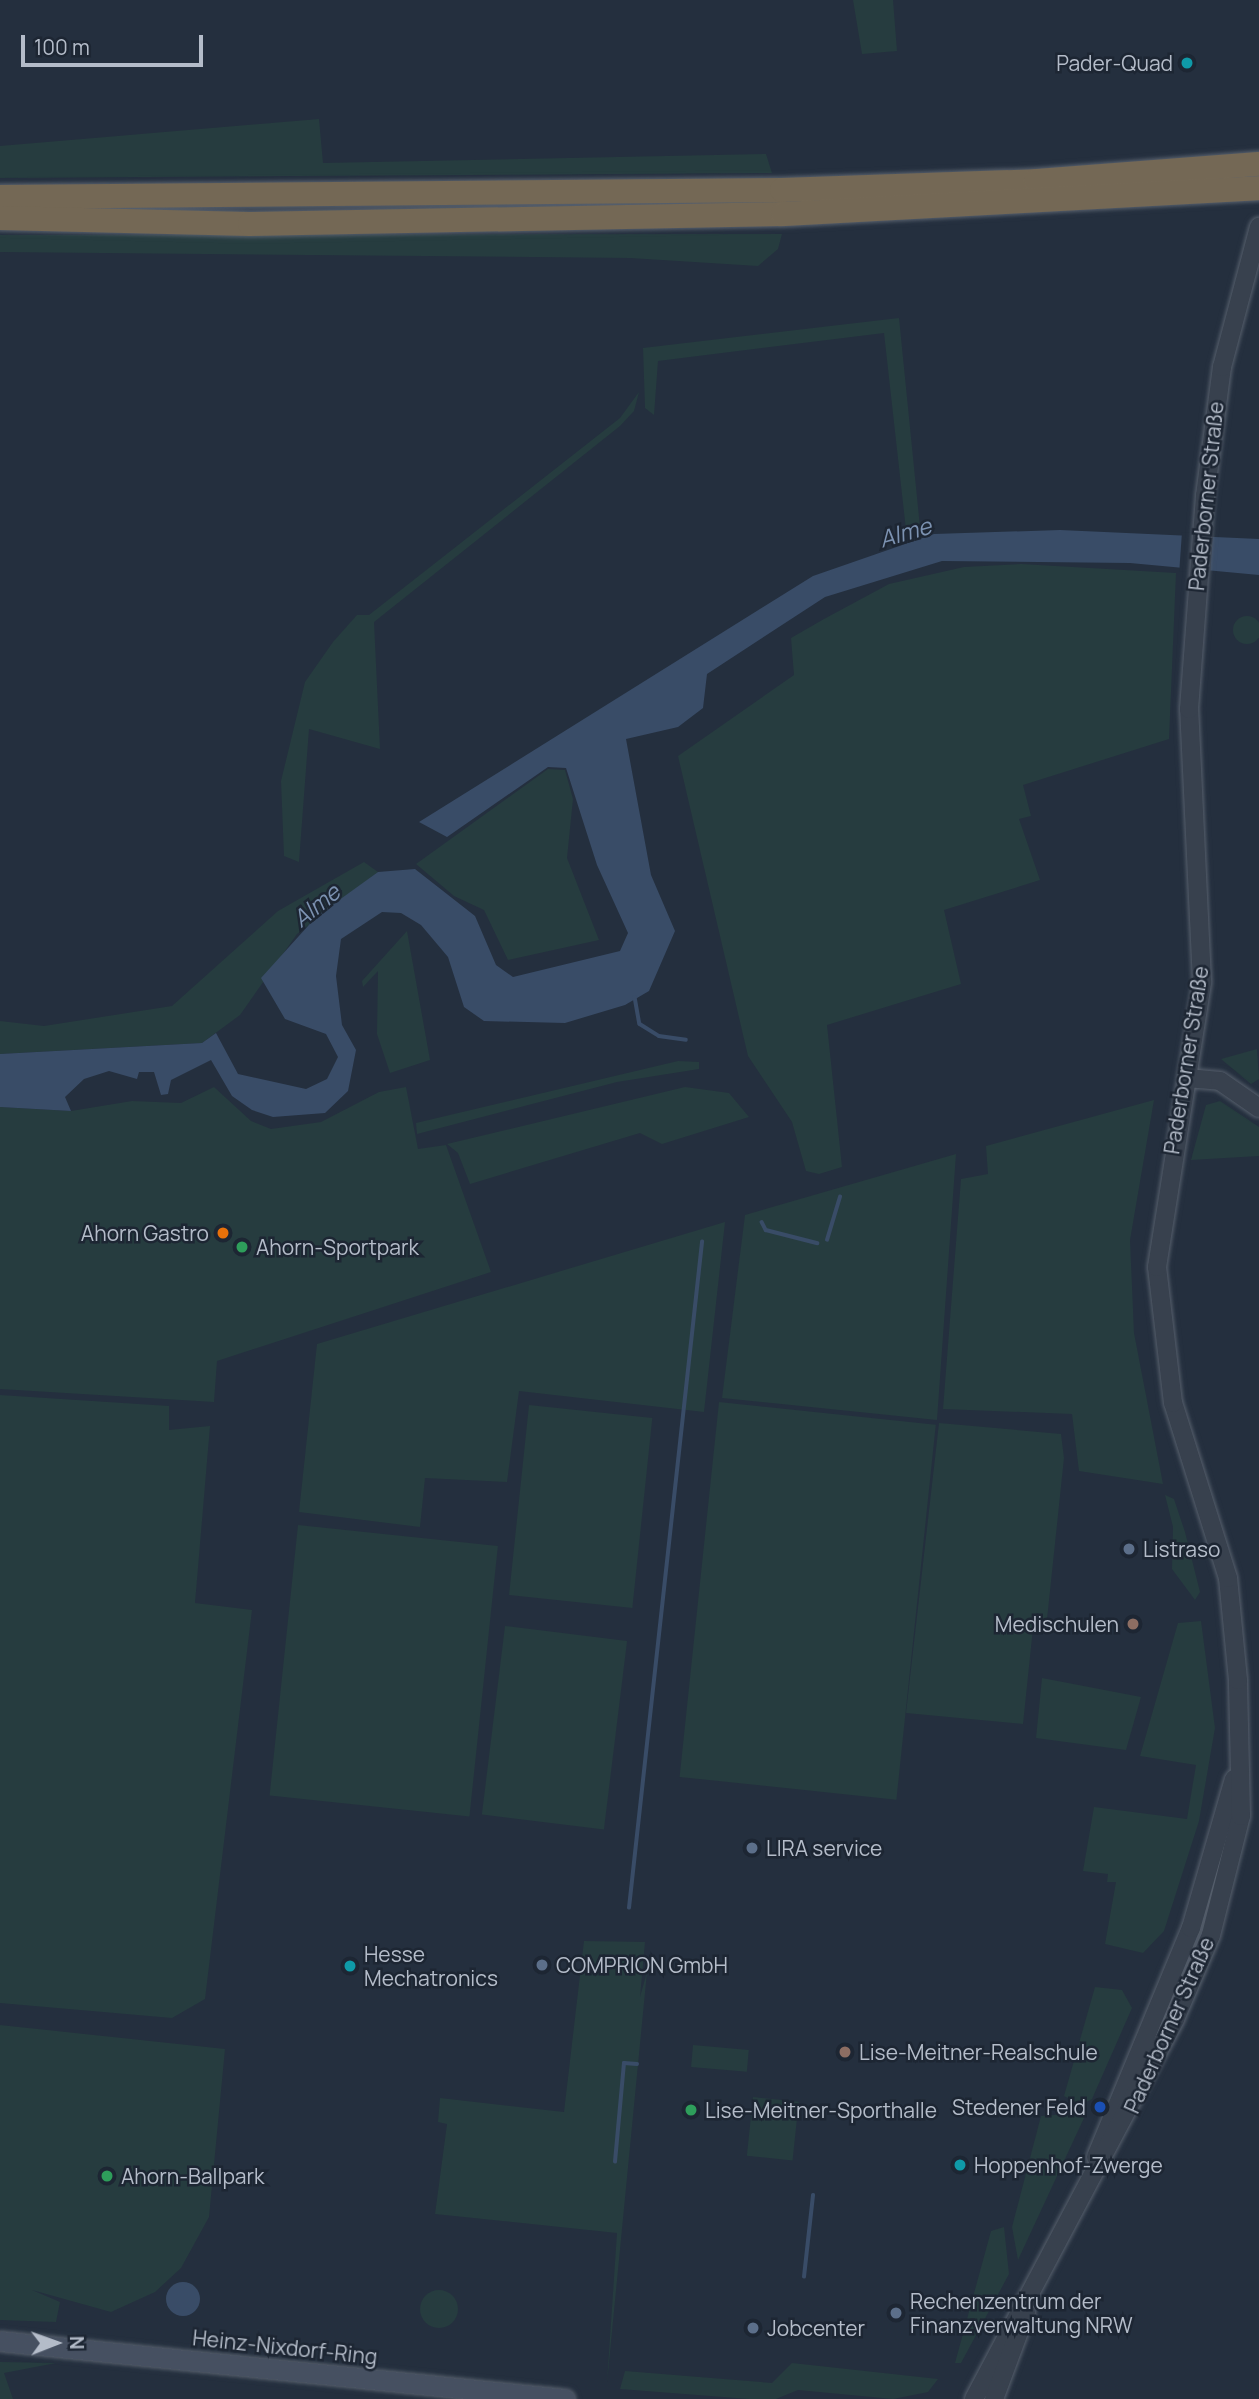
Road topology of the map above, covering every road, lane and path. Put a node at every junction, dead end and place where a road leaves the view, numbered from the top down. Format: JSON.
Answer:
{"nodes":[{"id":1,"x":1257,"y":180,"type":"edge"},
{"id":2,"x":0,"y":197,"type":"edge"},
{"id":3,"x":790,"y":202,"type":"junction"},
{"id":4,"x":0,"y":218,"type":"edge"},
{"id":5,"x":1259,"y":227,"type":"edge"},
{"id":6,"x":1187,"y":1078,"type":"junction"},
{"id":7,"x":1259,"y":1108,"type":"edge"},
{"id":8,"x":1028,"y":2306,"type":"junction"},
{"id":9,"x":0,"y":2341,"type":"edge"},
{"id":10,"x":1003,"y":2380,"type":"junction"},
{"id":11,"x":565,"y":2399,"type":"edge"},
{"id":12,"x":974,"y":2399,"type":"edge"},
{"id":13,"x":994,"y":2399,"type":"edge"},
{"id":14,"x":1005,"y":2399,"type":"edge"}],
"edges":[{"from":1,"to":3,"type":"highway"},
{"from":2,"to":3,"type":"highway"},
{"from":3,"to":4,"type":"highway"},
{"from":5,"to":6,"type":"street","name":"Paderborner Straße"},
{"from":6,"to":7,"type":"street"},
{"from":6,"to":8,"type":"street","name":"Paderborner Straße"},
{"from":8,"to":10,"type":"street","name":"Paderborner Straße"},
{"from":8,"to":12,"type":"street","name":"Paderborner Straße"},
{"from":9,"to":11,"type":"main road","name":"Heinz-Nixdorf-Ring"},
{"from":10,"to":13,"type":"street","name":"Paderborner Straße"},
{"from":10,"to":14,"type":"street"}]}
